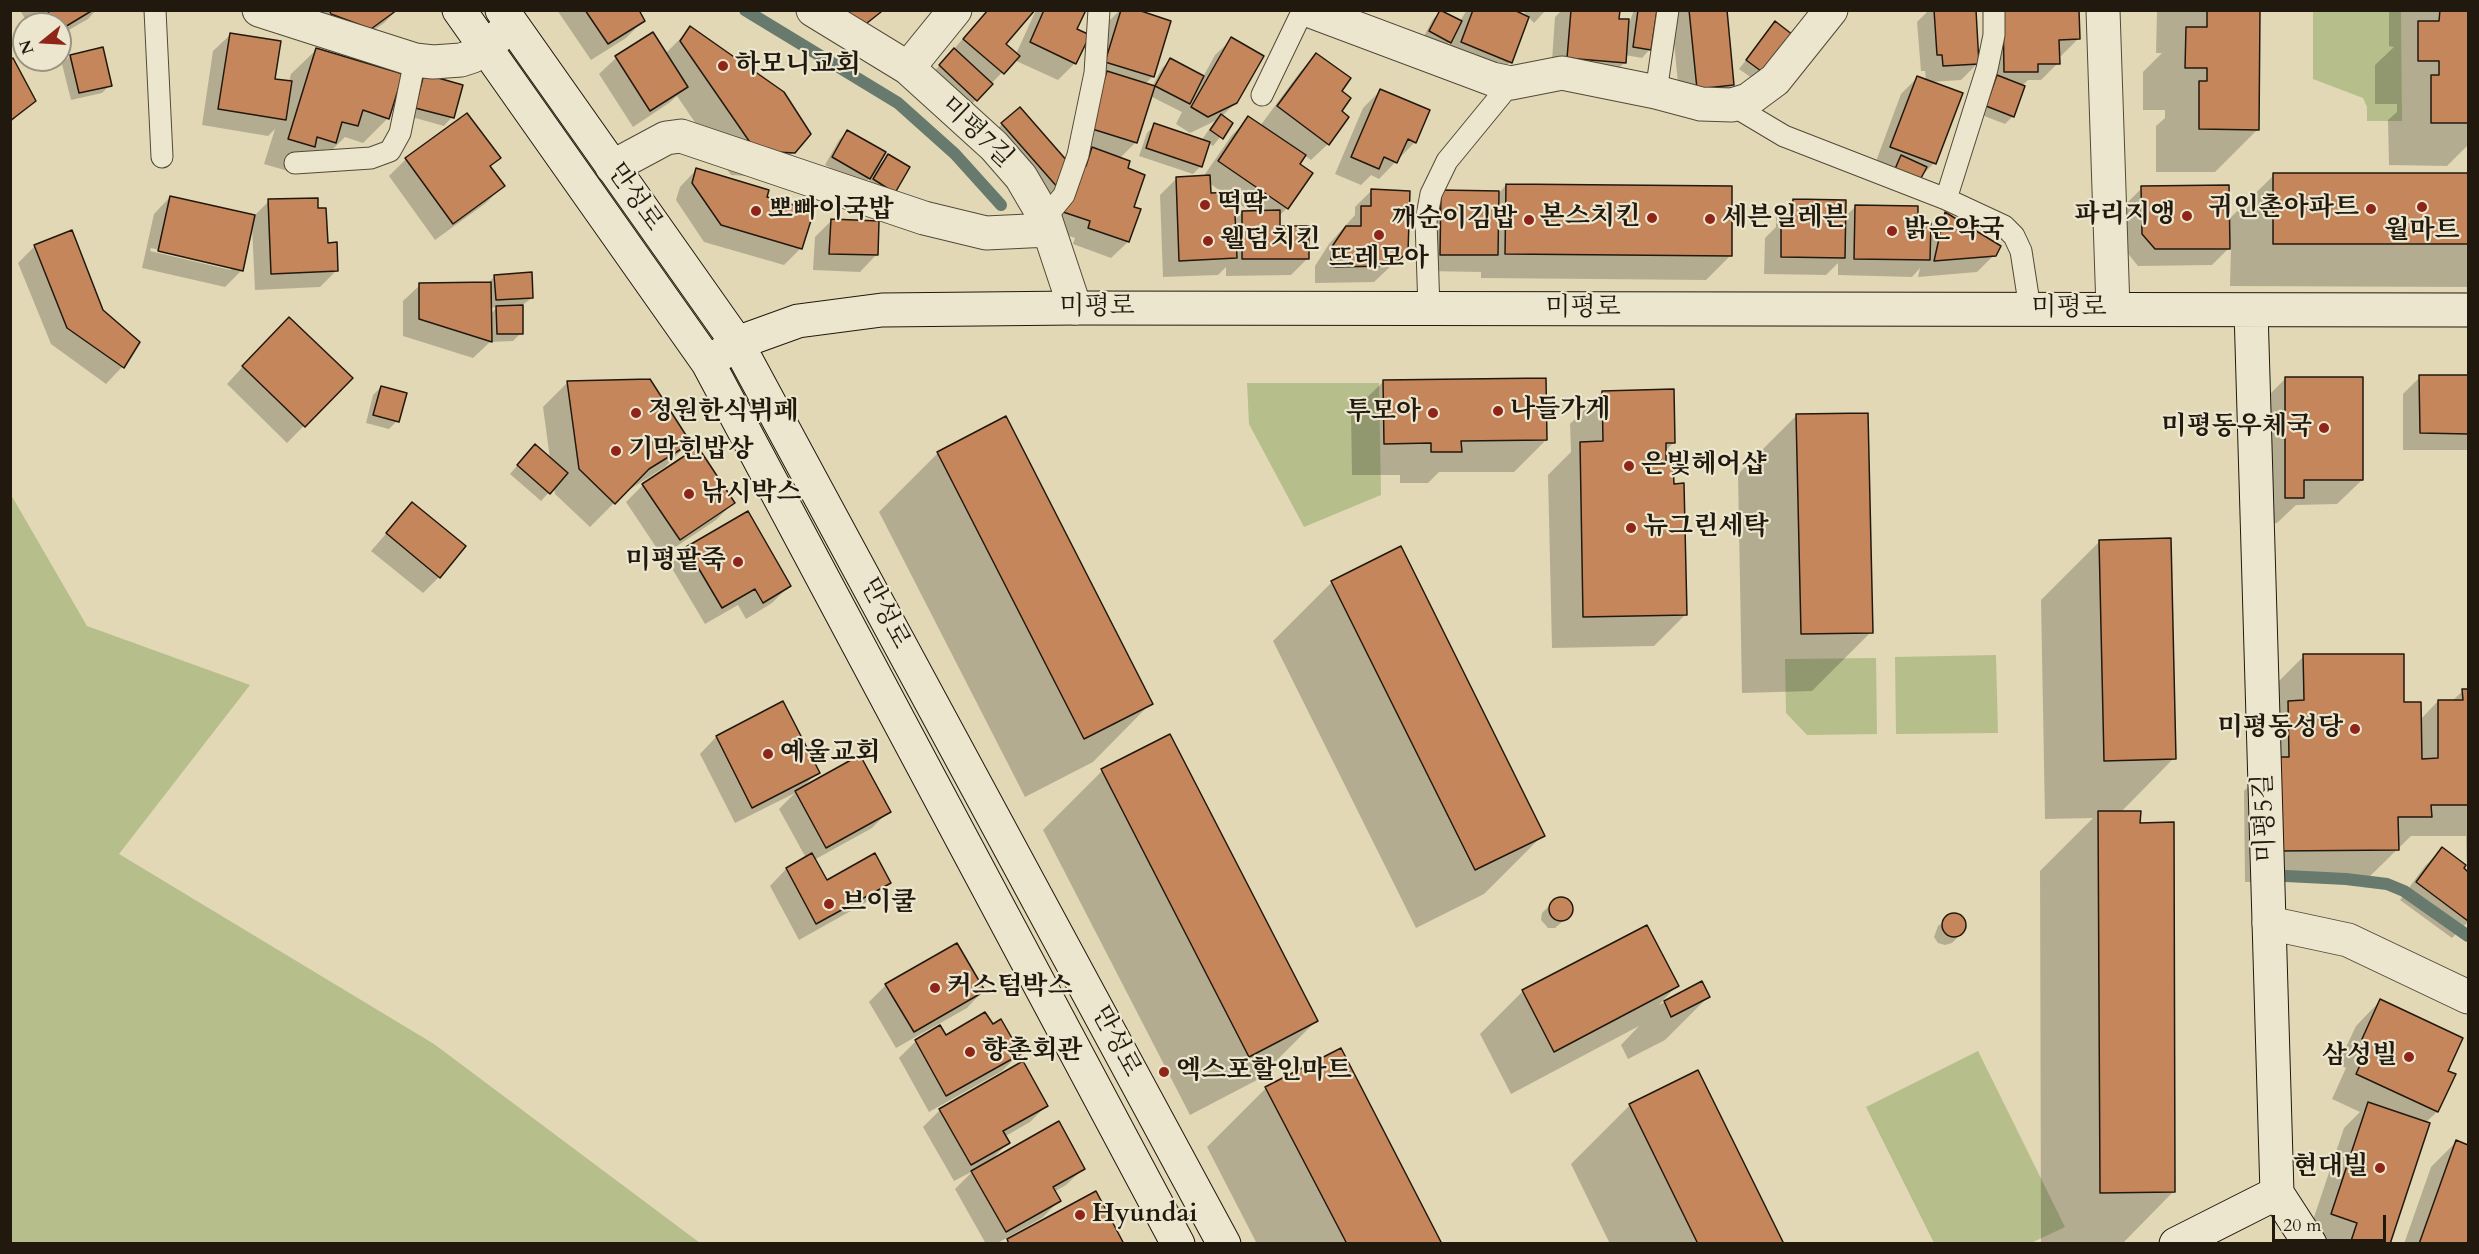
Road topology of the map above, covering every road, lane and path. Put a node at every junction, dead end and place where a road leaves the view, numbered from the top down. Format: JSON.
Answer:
{"nodes":[{"id":1,"x":155,"y":10,"type":"edge"},
{"id":2,"x":259,"y":10,"type":"edge"},
{"id":3,"x":459,"y":10,"type":"edge"},
{"id":4,"x":954,"y":10,"type":"edge"},
{"id":5,"x":1100,"y":10,"type":"edge"},
{"id":6,"x":1668,"y":10,"type":"edge"},
{"id":7,"x":1831,"y":10,"type":"edge"},
{"id":8,"x":1994,"y":10,"type":"edge"},
{"id":9,"x":2103,"y":10,"type":"edge"},
{"id":10,"x":814,"y":11,"type":"edge"},
{"id":11,"x":1313,"y":11,"type":"edge"},
{"id":12,"x":507,"y":18,"type":"edge"},
{"id":13,"x":485,"y":48,"type":"junction"},
{"id":14,"x":415,"y":60,"type":"junction"},
{"id":15,"x":908,"y":68,"type":"junction"},
{"id":16,"x":1511,"y":83,"type":"junction"},
{"id":17,"x":1656,"y":92,"type":"junction"},
{"id":18,"x":1262,"y":95,"type":"dead end"},
{"id":19,"x":1732,"y":105,"type":"junction"},
{"id":20,"x":162,"y":157,"type":"dead end"},
{"id":21,"x":295,"y":163,"type":"dead end"},
{"id":22,"x":612,"y":167,"type":"junction"},
{"id":23,"x":1946,"y":199,"type":"junction"},
{"id":24,"x":1047,"y":224,"type":"junction"},
{"id":25,"x":1075,"y":308,"type":"junction"},
{"id":26,"x":1429,"y":309,"type":"junction"},
{"id":27,"x":2030,"y":309,"type":"junction"},
{"id":28,"x":2113,"y":309,"type":"junction"},
{"id":29,"x":2251,"y":310,"type":"junction"},
{"id":30,"x":2469,"y":310,"type":"edge"},
{"id":31,"x":737,"y":344,"type":"junction"},
{"id":32,"x":708,"y":363,"type":"junction"},
{"id":33,"x":2269,"y":923,"type":"junction"},
{"id":34,"x":2469,"y":997,"type":"edge"},
{"id":35,"x":2277,"y":1193,"type":"junction"},
{"id":36,"x":1178,"y":1244,"type":"edge"},
{"id":37,"x":1224,"y":1244,"type":"edge"},
{"id":38,"x":2176,"y":1244,"type":"edge"},
{"id":39,"x":2310,"y":1244,"type":"edge"}],
"edges":[{"from":1,"to":20,"type":"lane"},
{"from":2,"to":14,"type":"street"},
{"from":3,"to":13,"type":"street","name":"만성로"},
{"from":4,"to":15,"type":"street"},
{"from":5,"to":24,"type":"lane"},
{"from":6,"to":17,"type":"lane"},
{"from":7,"to":19,"type":"street"},
{"from":8,"to":23,"type":"lane"},
{"from":9,"to":28,"type":"street"},
{"from":10,"to":15,"type":"street","name":"미평7길"},
{"from":11,"to":16,"type":"street"},
{"from":11,"to":18,"type":"lane"},
{"from":12,"to":13,"type":"street"},
{"from":12,"to":22,"type":"street","name":"만성로"},
{"from":13,"to":14,"type":"street"},
{"from":13,"to":32,"type":"street","name":"만성로"},
{"from":14,"to":21,"type":"lane"},
{"from":15,"to":24,"type":"street","name":"미평7길"},
{"from":16,"to":17,"type":"street"},
{"from":16,"to":26,"type":"lane"},
{"from":17,"to":19,"type":"street"},
{"from":19,"to":23,"type":"lane"},
{"from":22,"to":24,"type":"street"},
{"from":22,"to":31,"type":"street","name":"만성로"},
{"from":23,"to":27,"type":"lane"},
{"from":24,"to":25,"type":"street","name":"미평7길"},
{"from":25,"to":26,"type":"street","name":"미평로"},
{"from":25,"to":31,"type":"street","name":"미평로"},
{"from":26,"to":27,"type":"street","name":"미평로"},
{"from":27,"to":28,"type":"street","name":"미평로"},
{"from":28,"to":29,"type":"street","name":"미평로"},
{"from":29,"to":30,"type":"street","name":"미평로"},
{"from":29,"to":33,"type":"street","name":"미평5길"},
{"from":31,"to":32,"type":"street","name":"미평로"},
{"from":31,"to":37,"type":"street","name":"만성로"},
{"from":32,"to":36,"type":"street","name":"만성로"},
{"from":33,"to":34,"type":"street"},
{"from":33,"to":35,"type":"street","name":"미평5길"},
{"from":35,"to":38,"type":"street"},
{"from":35,"to":39,"type":"street"}]}
